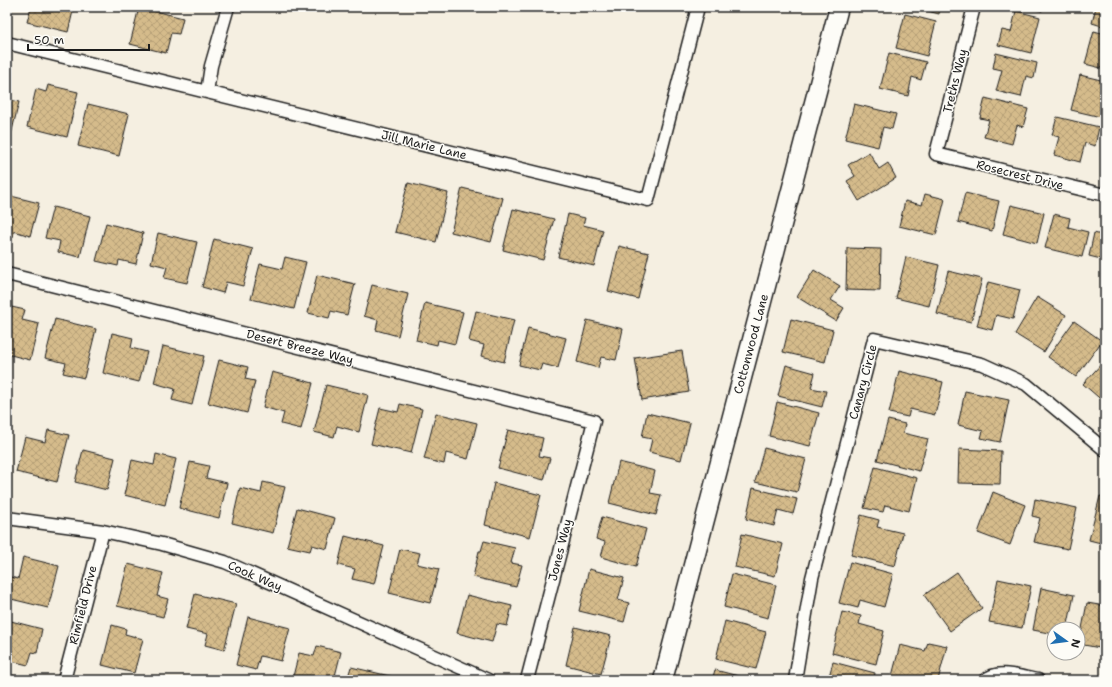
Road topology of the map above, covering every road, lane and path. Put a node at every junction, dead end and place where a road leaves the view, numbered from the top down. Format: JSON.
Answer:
{"nodes":[{"id":1,"x":228,"y":7,"type":"edge"},
{"id":2,"x":698,"y":7,"type":"edge"},
{"id":3,"x":839,"y":7,"type":"edge"},
{"id":4,"x":974,"y":7,"type":"edge"},
{"id":5,"x":7,"y":43,"type":"edge"},
{"id":6,"x":207,"y":92,"type":"junction"},
{"id":7,"x":936,"y":154,"type":"joint"},
{"id":8,"x":1105,"y":195,"type":"edge"},
{"id":9,"x":7,"y":274,"type":"edge"},
{"id":10,"x":594,"y":420,"type":"joint"},
{"id":11,"x":1105,"y":450,"type":"edge"},
{"id":12,"x":7,"y":518,"type":"edge"},
{"id":13,"x":103,"y":531,"type":"junction"},
{"id":14,"x":64,"y":680,"type":"edge"},
{"id":15,"x":488,"y":680,"type":"edge"},
{"id":16,"x":527,"y":680,"type":"edge"},
{"id":17,"x":663,"y":680,"type":"edge"},
{"id":18,"x":795,"y":680,"type":"edge"},
{"id":19,"x":986,"y":680,"type":"edge"},
{"id":20,"x":1038,"y":680,"type":"edge"}],
"edges":[{"from":1,"to":6,"type":"street"},
{"from":2,"to":6,"type":"street","name":"Jill Marie Lane"},
{"from":3,"to":17,"type":"main road","name":"Cottonwood Lane"},
{"from":4,"to":7,"type":"street","name":"Treths Way"},
{"from":5,"to":6,"type":"street","name":"Jill Marie Lane"},
{"from":7,"to":8,"type":"street","name":"Rosecrest Drive"},
{"from":9,"to":10,"type":"street","name":"Desert Breeze Way"},
{"from":10,"to":16,"type":"street","name":"Jones Way"},
{"from":11,"to":18,"type":"street","name":"Canary Circle"},
{"from":12,"to":13,"type":"street","name":"Cook Way"},
{"from":13,"to":14,"type":"street","name":"Rimfield Drive"},
{"from":13,"to":15,"type":"street","name":"Cook Way"},
{"from":19,"to":20,"type":"street"}]}
